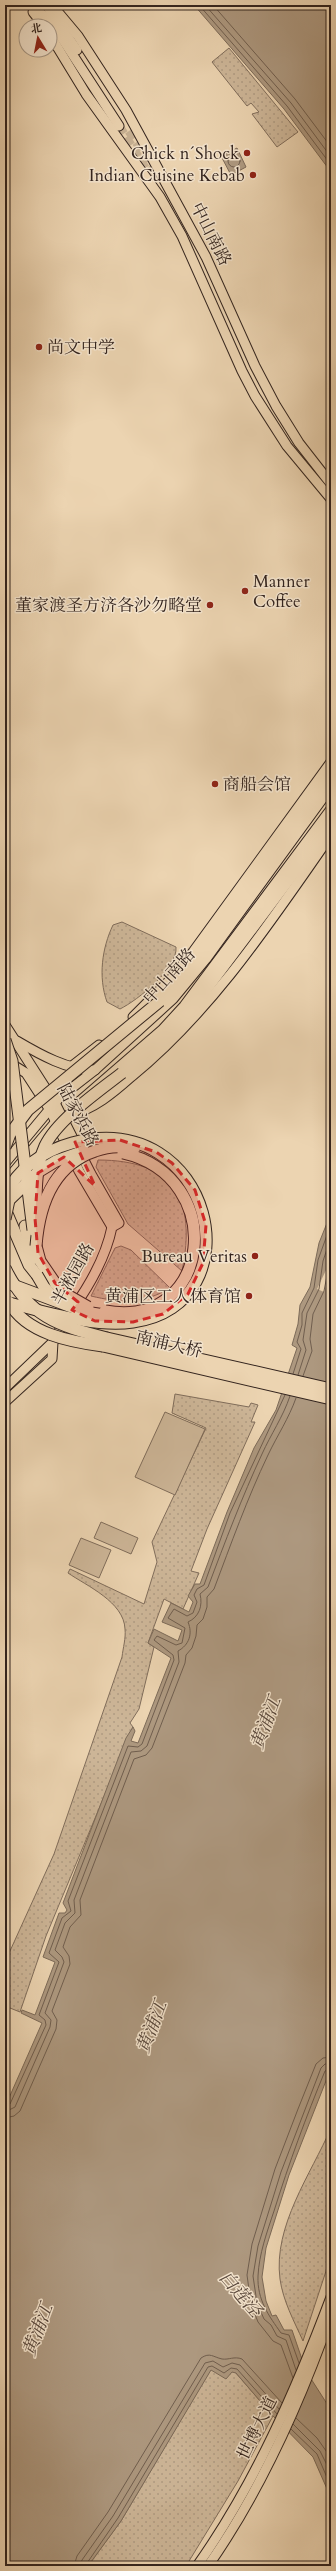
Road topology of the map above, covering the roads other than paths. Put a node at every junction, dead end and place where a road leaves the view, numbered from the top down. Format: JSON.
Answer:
{"nodes":[{"id":1,"x":27,"y":5,"type":"edge"},
{"id":2,"x":31,"y":5,"type":"edge"},
{"id":3,"x":46,"y":5,"type":"edge"},
{"id":4,"x":52,"y":5,"type":"edge"},
{"id":5,"x":38,"y":18,"type":"edge"},
{"id":6,"x":66,"y":39,"type":"junction"},
{"id":7,"x":58,"y":48,"type":"edge"},
{"id":8,"x":122,"y":125,"type":"tunnel mouth"},
{"id":9,"x":331,"y":484,"type":"edge"},
{"id":10,"x":331,"y":498,"type":"edge"},
{"id":11,"x":331,"y":762,"type":"edge"},
{"id":12,"x":331,"y":774,"type":"edge"},
{"id":13,"x":331,"y":787,"type":"edge"},
{"id":14,"x":330,"y":814,"type":"edge"},
{"id":15,"x":331,"y":836,"type":"edge"},
{"id":16,"x":5,"y":1025,"type":"edge"},
{"id":17,"x":10,"y":1040,"type":"edge"},
{"id":18,"x":5,"y":1060,"type":"edge"},
{"id":19,"x":5,"y":1066,"type":"edge"},
{"id":20,"x":72,"y":1066,"type":"junction"},
{"id":21,"x":95,"y":1070,"type":"junction"},
{"id":22,"x":53,"y":1107,"type":"junction"},
{"id":23,"x":60,"y":1119,"type":"junction"},
{"id":24,"x":48,"y":1142,"type":"junction"},
{"id":25,"x":5,"y":1147,"type":"edge"},
{"id":26,"x":27,"y":1156,"type":"junction"},
{"id":27,"x":5,"y":1163,"type":"edge"},
{"id":28,"x":79,"y":1171,"type":"junction"},
{"id":29,"x":5,"y":1182,"type":"edge"},
{"id":30,"x":5,"y":1196,"type":"edge"},
{"id":31,"x":5,"y":1209,"type":"edge"},
{"id":32,"x":5,"y":1219,"type":"edge"},
{"id":33,"x":116,"y":1225,"type":"junction"},
{"id":34,"x":36,"y":1246,"type":"junction"},
{"id":35,"x":5,"y":1268,"type":"edge"},
{"id":36,"x":37,"y":1275,"type":"junction"},
{"id":37,"x":5,"y":1282,"type":"edge"},
{"id":38,"x":5,"y":1295,"type":"edge"},
{"id":39,"x":5,"y":1302,"type":"edge"},
{"id":40,"x":94,"y":1321,"type":"junction"},
{"id":41,"x":53,"y":1342,"type":"junction"},
{"id":42,"x":5,"y":1388,"type":"edge"},
{"id":43,"x":331,"y":1389,"type":"edge"},
{"id":44,"x":331,"y":1399,"type":"edge"},
{"id":45,"x":5,"y":1402,"type":"edge"},
{"id":46,"x":331,"y":2297,"type":"edge"},
{"id":47,"x":331,"y":2315,"type":"edge"},
{"id":48,"x":246,"y":2497,"type":"junction"},
{"id":49,"x":197,"y":2566,"type":"edge"},
{"id":50,"x":208,"y":2566,"type":"edge"}],
"edges":[{"from":1,"to":5,"type":"main road"},
{"from":2,"to":6,"type":"main road"},
{"from":3,"to":6,"type":"main road"},
{"from":4,"to":9,"type":"main road","name":"中山南路"},
{"from":6,"to":8,"type":"main road"},
{"from":7,"to":10,"type":"main road","name":"中山南路"},
{"from":11,"to":20,"type":"main road","name":"中山南路"},
{"from":12,"to":25,"type":"highway","bridge":true},
{"from":13,"to":21,"type":"main road","name":"中山南路"},
{"from":14,"to":23,"type":"main road","name":"中山南路"},
{"from":14,"to":34,"type":"highway","bridge":true},
{"from":15,"to":23,"type":"main road"},
{"from":16,"to":17,"type":"main road","name":"陆家浜路"},
{"from":17,"to":20,"type":"main road"},
{"from":17,"to":22,"type":"main road","name":"陆家浜路"},
{"from":17,"to":34,"type":"highway","bridge":true},
{"from":18,"to":22,"type":"main road","name":"陆家浜路"},
{"from":19,"to":36,"type":"highway","bridge":true},
{"from":20,"to":21,"type":"main road"},
{"from":21,"to":22,"type":"main road","name":"中山南路"},
{"from":22,"to":23,"type":"main road","name":"陆家浜路"},
{"from":22,"to":27,"type":"main road","name":"中山南路"},
{"from":23,"to":24,"type":"main road"},
{"from":23,"to":26,"type":"main road","name":"中山南路"},
{"from":23,"to":28,"type":"main road","name":"陆家浜路"},
{"from":23,"to":33,"type":"main road","name":"陆家浜路"},
{"from":24,"to":26,"type":"main road"},
{"from":24,"to":28,"type":"main road"},
{"from":26,"to":29,"type":"main road","name":"中山南路"},
{"from":28,"to":33,"type":"main road","name":"陆家浜路"},
{"from":30,"to":40,"type":"highway","name":"南浦大桥","bridge":true},
{"from":31,"to":36,"type":"highway","bridge":true},
{"from":32,"to":34,"type":"highway","name":"南浦大桥","bridge":true},
{"from":33,"to":41,"type":"main road","name":"半淞园路"},
{"from":34,"to":37,"type":"highway","name":"南浦大桥","bridge":true},
{"from":35,"to":43,"type":"highway","name":"南浦大桥","bridge":true},
{"from":36,"to":40,"type":"highway","bridge":true},
{"from":38,"to":44,"type":"highway","name":"南浦大桥","bridge":true},
{"from":39,"to":40,"type":"highway","name":"南浦大桥","bridge":true},
{"from":41,"to":42,"type":"main road","name":"半淞园路"},
{"from":41,"to":45,"type":"main road","name":"半淞园路"},
{"from":46,"to":48,"type":"main road","name":"世博大道"},
{"from":47,"to":48,"type":"main road","name":"世博大道"},
{"from":48,"to":49,"type":"main road","name":"世博大道"},
{"from":48,"to":50,"type":"main road","name":"世博大道"}]}
